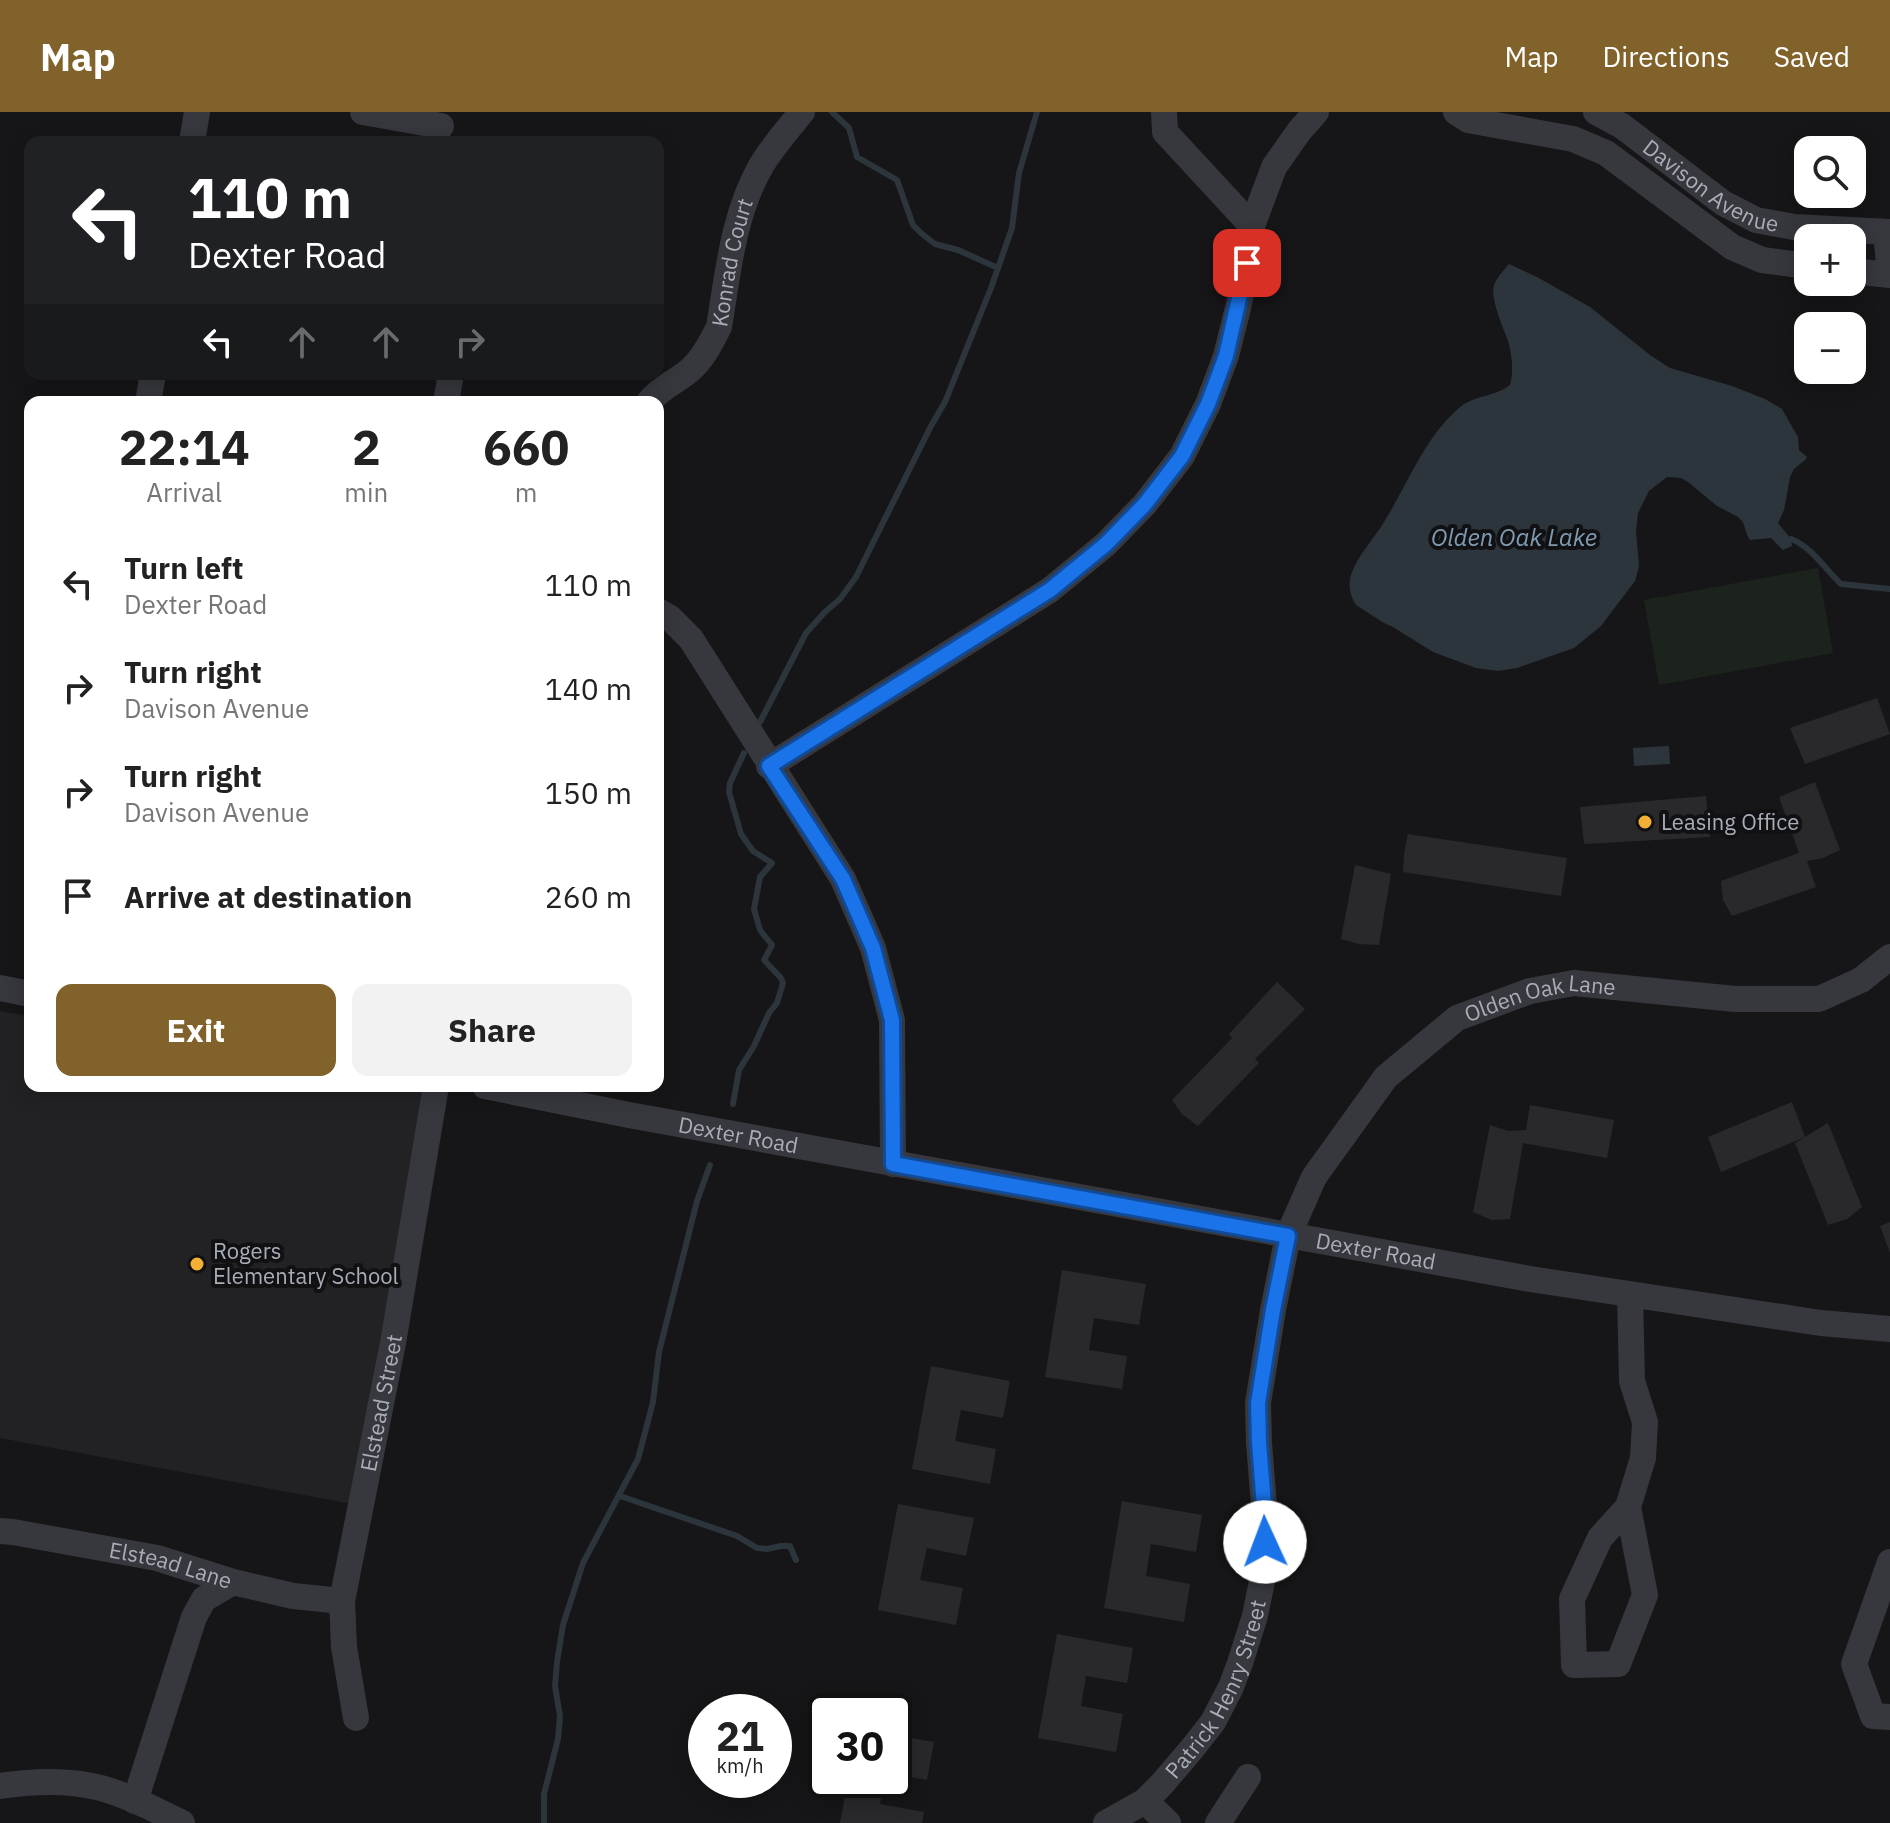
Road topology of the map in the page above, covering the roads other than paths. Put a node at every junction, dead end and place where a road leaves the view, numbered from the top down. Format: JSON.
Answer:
{"nodes":[{"id":1,"x":197,"y":112,"type":"edge"},
{"id":2,"x":363,"y":112,"type":"edge"},
{"id":3,"x":802,"y":112,"type":"edge"},
{"id":4,"x":1164,"y":112,"type":"edge"},
{"id":5,"x":1316,"y":112,"type":"edge"},
{"id":6,"x":1456,"y":112,"type":"edge"},
{"id":7,"x":1596,"y":112,"type":"edge"},
{"id":8,"x":441,"y":127,"type":"edge"},
{"id":9,"x":193,"y":136,"type":"edge"},
{"id":10,"x":1252,"y":226,"type":"junction"},
{"id":11,"x":1888,"y":232,"type":"edge"},
{"id":12,"x":1794,"y":264,"type":"edge"},
{"id":13,"x":1866,"y":272,"type":"edge"},
{"id":14,"x":1890,"y":275,"type":"edge"},
{"id":15,"x":654,"y":396,"type":"edge"},
{"id":16,"x":664,"y":614,"type":"edge"},
{"id":17,"x":769,"y":766,"type":"junction"},
{"id":18,"x":1890,"y":957,"type":"edge"},
{"id":19,"x":0,"y":988,"type":"edge"},
{"id":20,"x":24,"y":993,"type":"edge"},
{"id":21,"x":435,"y":1092,"type":"edge"},
{"id":22,"x":515,"y":1092,"type":"edge"},
{"id":23,"x":893,"y":1164,"type":"junction"},
{"id":24,"x":1288,"y":1236,"type":"junction"},
{"id":25,"x":1630,"y":1295,"type":"junction"},
{"id":26,"x":1890,"y":1329,"type":"edge"},
{"id":27,"x":1628,"y":1507,"type":"junction"},
{"id":28,"x":0,"y":1531,"type":"edge"},
{"id":29,"x":1890,"y":1562,"type":"edge"},
{"id":30,"x":233,"y":1582,"type":"junction"},
{"id":31,"x":342,"y":1601,"type":"junction"},
{"id":32,"x":1890,"y":1717,"type":"edge"},
{"id":33,"x":356,"y":1718,"type":"dead end"},
{"id":34,"x":1248,"y":1777,"type":"dead end"},
{"id":35,"x":0,"y":1786,"type":"edge"},
{"id":36,"x":135,"y":1801,"type":"junction"},
{"id":37,"x":1145,"y":1801,"type":"junction"},
{"id":38,"x":182,"y":1823,"type":"edge"},
{"id":39,"x":1106,"y":1823,"type":"edge"},
{"id":40,"x":1168,"y":1823,"type":"edge"},
{"id":41,"x":1218,"y":1823,"type":"edge"}],
"edges":[{"from":1,"to":9,"type":"street"},
{"from":2,"to":8,"type":"street"},
{"from":3,"to":15,"type":"street","name":"Konrad Court"},
{"from":4,"to":10,"type":"street"},
{"from":5,"to":10,"type":"street"},
{"from":6,"to":12,"type":"street"},
{"from":7,"to":11,"type":"street","name":"Davison Avenue"},
{"from":10,"to":17,"type":"street"},
{"from":11,"to":14,"type":"street","name":"Davison Avenue"},
{"from":13,"to":14,"type":"street"},
{"from":16,"to":17,"type":"street"},
{"from":17,"to":23,"type":"street"},
{"from":18,"to":24,"type":"street","name":"Olden Oak Lane"},
{"from":19,"to":20,"type":"street"},
{"from":21,"to":31,"type":"street","name":"Elstead Street"},
{"from":22,"to":23,"type":"street","name":"Dexter Road"},
{"from":23,"to":24,"type":"street","name":"Dexter Road"},
{"from":24,"to":25,"type":"street","name":"Dexter Road"},
{"from":24,"to":37,"type":"street","name":"Patrick Henry Street"},
{"from":25,"to":26,"type":"street","name":"Dexter Road"},
{"from":25,"to":27,"type":"street"},
{"from":27,"to":27,"type":"street"},
{"from":28,"to":30,"type":"street","name":"Elstead Lane"},
{"from":29,"to":32,"type":"street"},
{"from":30,"to":31,"type":"street","name":"Elstead Lane"},
{"from":30,"to":36,"type":"street"},
{"from":31,"to":33,"type":"street","name":"Elstead Street"},
{"from":34,"to":41,"type":"street"},
{"from":35,"to":36,"type":"street"},
{"from":36,"to":38,"type":"street"},
{"from":37,"to":39,"type":"street","name":"Patrick Henry Street"},
{"from":37,"to":40,"type":"street"}]}
